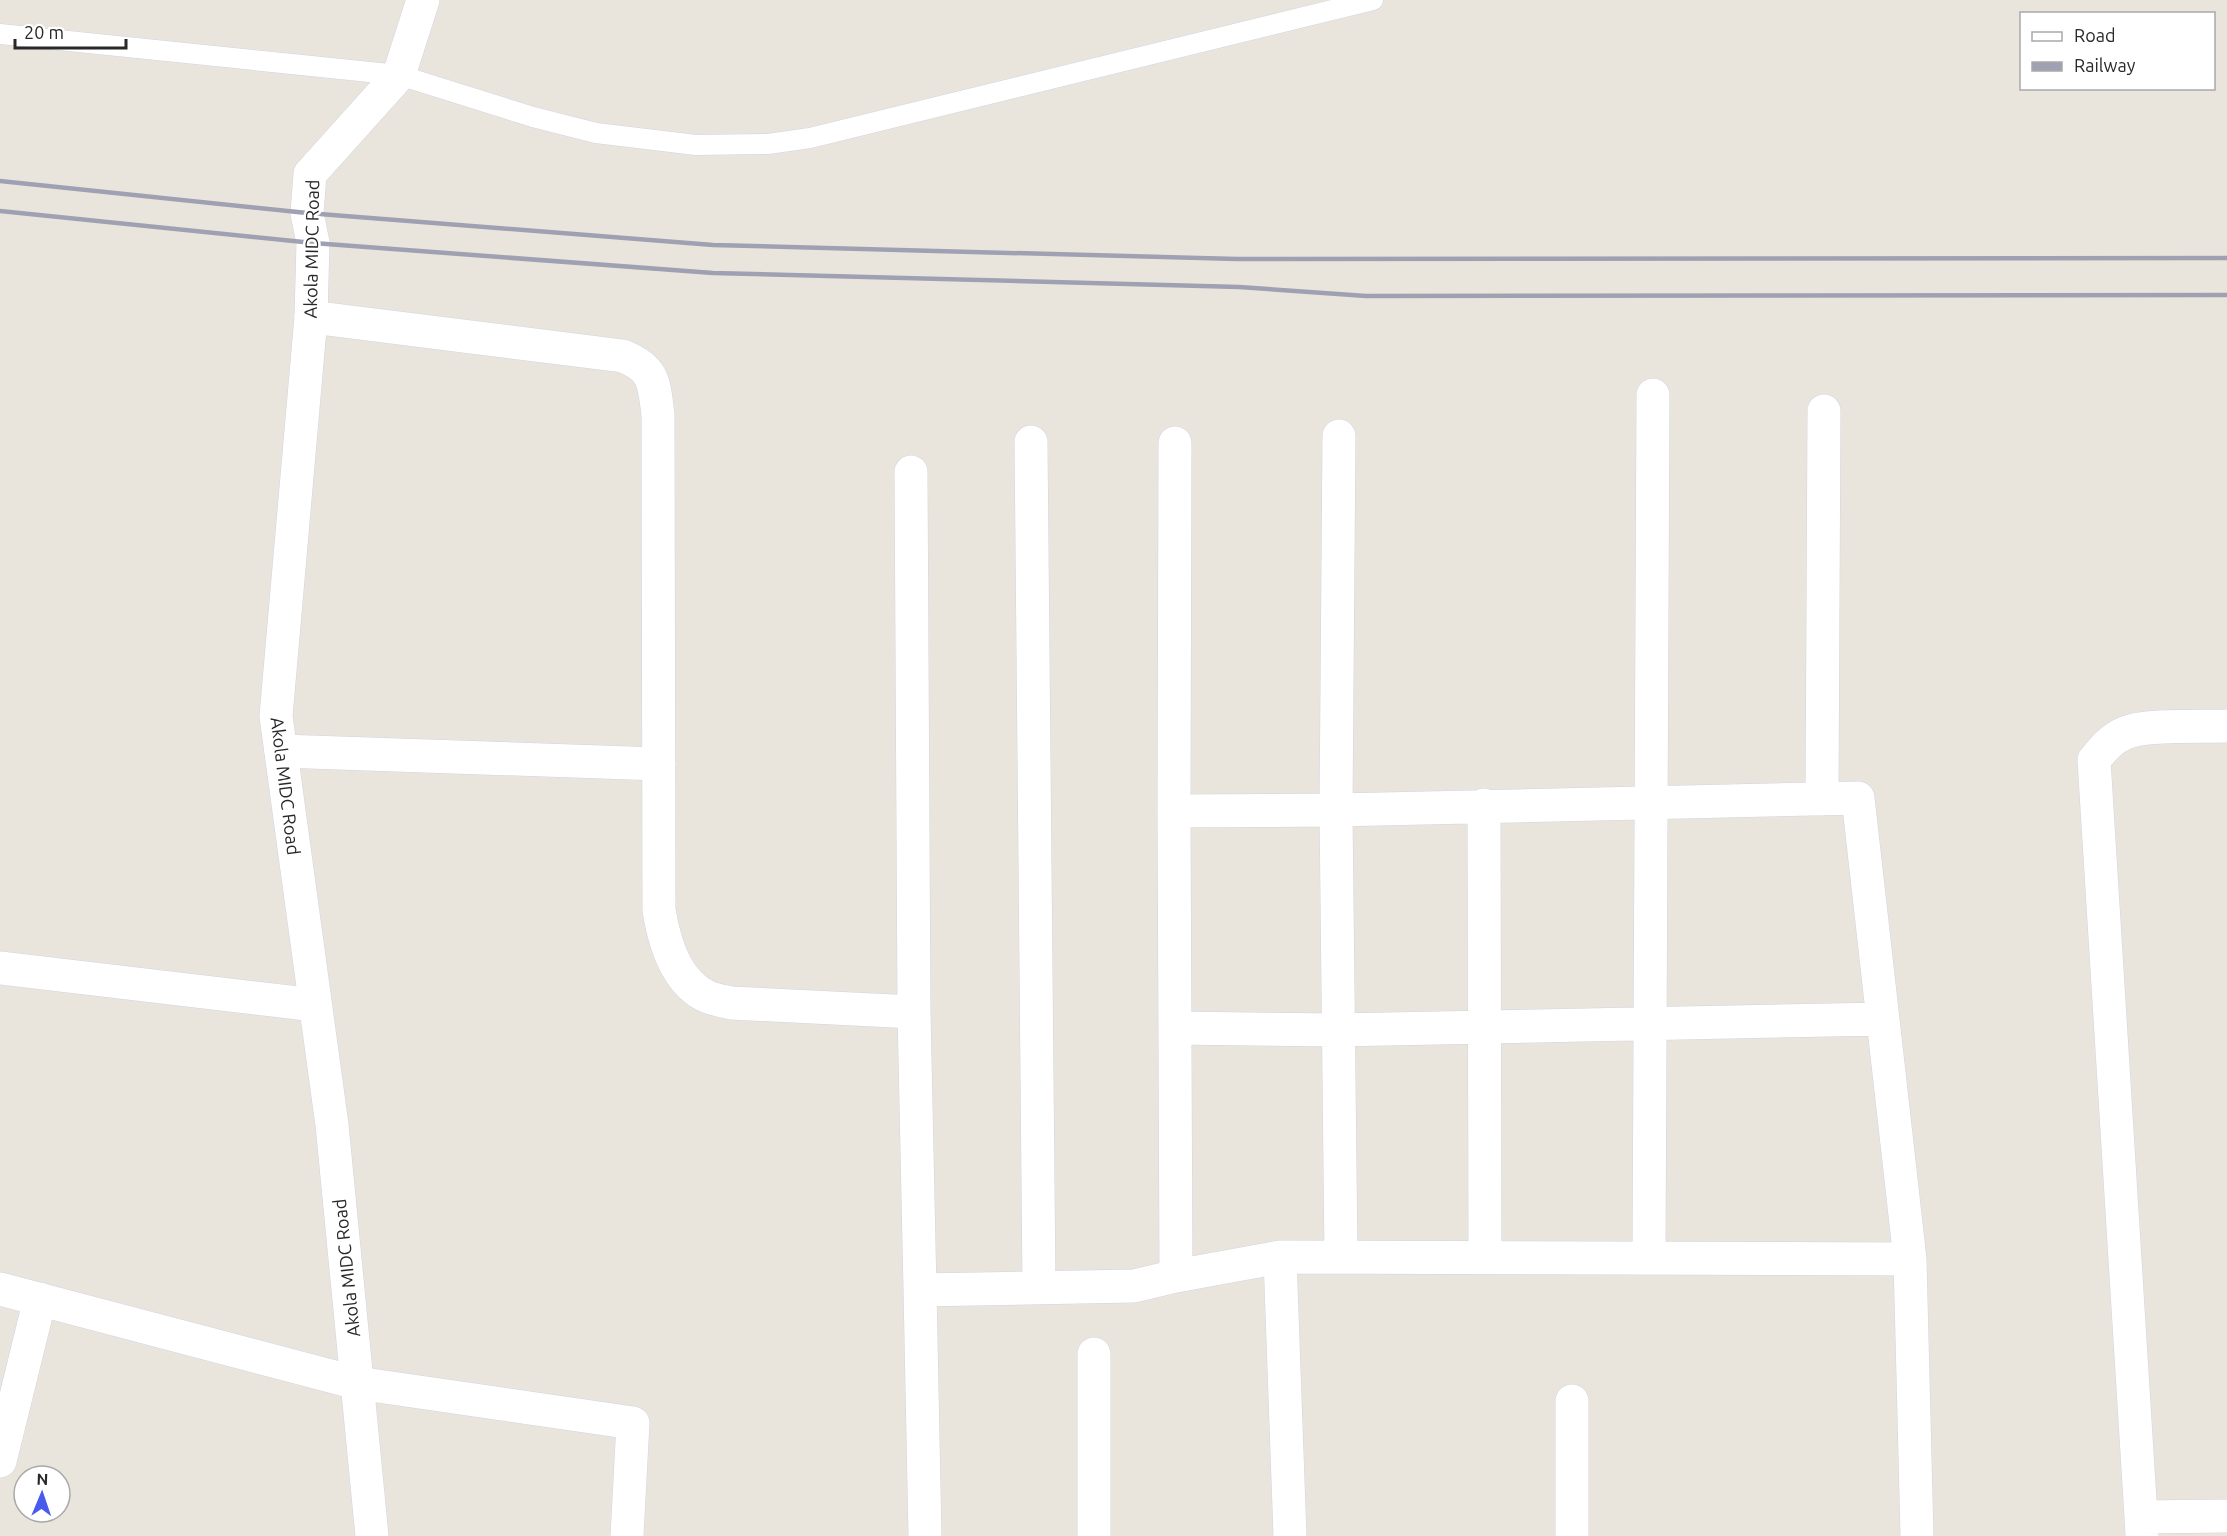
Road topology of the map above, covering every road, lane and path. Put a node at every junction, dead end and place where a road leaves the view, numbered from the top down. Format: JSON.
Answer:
{"nodes":[{"id":1,"x":423,"y":0,"type":"edge"},
{"id":2,"x":1373,"y":0,"type":"edge"},
{"id":3,"x":0,"y":34,"type":"edge"},
{"id":4,"x":399,"y":75,"type":"junction"},
{"id":5,"x":311,"y":317,"type":"junction"},
{"id":6,"x":1653,"y":395,"type":"dead end"},
{"id":7,"x":1824,"y":411,"type":"dead end"},
{"id":8,"x":1339,"y":436,"type":"dead end"},
{"id":9,"x":1031,"y":442,"type":"dead end"},
{"id":10,"x":1175,"y":443,"type":"dead end"},
{"id":11,"x":911,"y":472,"type":"dead end"},
{"id":12,"x":2227,"y":726,"type":"edge"},
{"id":13,"x":281,"y":751,"type":"junction"},
{"id":14,"x":659,"y":764,"type":"junction"},
{"id":15,"x":1822,"y":799,"type":"junction"},
{"id":16,"x":1650,"y":802,"type":"junction"},
{"id":17,"x":1484,"y":806,"type":"junction"},
{"id":18,"x":1336,"y":810,"type":"junction"},
{"id":19,"x":1174,"y":811,"type":"junction"},
{"id":20,"x":0,"y":968,"type":"edge"},
{"id":21,"x":315,"y":1005,"type":"junction"},
{"id":22,"x":914,"y":1012,"type":"junction"},
{"id":23,"x":1882,"y":1019,"type":"junction"},
{"id":24,"x":1649,"y":1025,"type":"junction"},
{"id":25,"x":1176,"y":1028,"type":"junction"},
{"id":26,"x":1485,"y":1028,"type":"junction"},
{"id":27,"x":1337,"y":1030,"type":"junction"},
{"id":28,"x":1280,"y":1257,"type":"junction"},
{"id":29,"x":1341,"y":1257,"type":"junction"},
{"id":30,"x":1485,"y":1257,"type":"junction"},
{"id":31,"x":1648,"y":1258,"type":"junction"},
{"id":32,"x":1910,"y":1259,"type":"junction"},
{"id":33,"x":1176,"y":1276,"type":"junction"},
{"id":34,"x":1039,"y":1287,"type":"junction"},
{"id":35,"x":0,"y":1289,"type":"edge"},
{"id":36,"x":920,"y":1290,"type":"junction"},
{"id":37,"x":40,"y":1299,"type":"junction"},
{"id":38,"x":1094,"y":1354,"type":"dead end"},
{"id":39,"x":357,"y":1383,"type":"junction"},
{"id":40,"x":1572,"y":1401,"type":"dead end"},
{"id":41,"x":0,"y":1461,"type":"edge"},
{"id":42,"x":2227,"y":1516,"type":"edge"},
{"id":43,"x":2141,"y":1527,"type":"edge"},
{"id":44,"x":372,"y":1536,"type":"edge"},
{"id":45,"x":627,"y":1536,"type":"edge"},
{"id":46,"x":925,"y":1536,"type":"edge"},
{"id":47,"x":1094,"y":1536,"type":"edge"},
{"id":48,"x":1290,"y":1536,"type":"edge"},
{"id":49,"x":1572,"y":1536,"type":"edge"},
{"id":50,"x":1917,"y":1536,"type":"edge"}],
"edges":[{"from":1,"to":4,"type":"street","name":"Akola MIDC Road"},
{"from":2,"to":4,"type":"lane"},
{"from":3,"to":4,"type":"lane"},
{"from":4,"to":5,"type":"street","name":"Akola MIDC Road"},
{"from":5,"to":13,"type":"street","name":"Akola MIDC Road"},
{"from":5,"to":14,"type":"street"},
{"from":6,"to":16,"type":"street"},
{"from":7,"to":15,"type":"street"},
{"from":8,"to":18,"type":"street"},
{"from":9,"to":34,"type":"street"},
{"from":10,"to":19,"type":"street"},
{"from":11,"to":22,"type":"street"},
{"from":12,"to":43,"type":"street"},
{"from":13,"to":14,"type":"street"},
{"from":13,"to":21,"type":"street","name":"Akola MIDC Road"},
{"from":14,"to":22,"type":"street"},
{"from":15,"to":16,"type":"street"},
{"from":15,"to":23,"type":"street"},
{"from":16,"to":17,"type":"street"},
{"from":16,"to":24,"type":"street"},
{"from":17,"to":18,"type":"street"},
{"from":17,"to":26,"type":"street"},
{"from":18,"to":19,"type":"street"},
{"from":18,"to":27,"type":"street"},
{"from":19,"to":25,"type":"street"},
{"from":20,"to":21,"type":"street"},
{"from":21,"to":39,"type":"street","name":"Akola MIDC Road"},
{"from":22,"to":36,"type":"street"},
{"from":23,"to":24,"type":"street"},
{"from":23,"to":32,"type":"street"},
{"from":24,"to":26,"type":"street"},
{"from":24,"to":31,"type":"street"},
{"from":25,"to":27,"type":"street"},
{"from":25,"to":33,"type":"street"},
{"from":26,"to":27,"type":"street"},
{"from":26,"to":30,"type":"street"},
{"from":27,"to":29,"type":"street"},
{"from":28,"to":29,"type":"street"},
{"from":28,"to":33,"type":"street"},
{"from":28,"to":48,"type":"street"},
{"from":29,"to":30,"type":"street"},
{"from":30,"to":31,"type":"street"},
{"from":31,"to":32,"type":"street"},
{"from":32,"to":50,"type":"street"},
{"from":33,"to":34,"type":"street"},
{"from":34,"to":36,"type":"street"},
{"from":35,"to":37,"type":"street"},
{"from":36,"to":46,"type":"street"},
{"from":37,"to":39,"type":"street"},
{"from":37,"to":41,"type":"street"},
{"from":38,"to":47,"type":"street"},
{"from":39,"to":44,"type":"street","name":"Akola MIDC Road"},
{"from":39,"to":45,"type":"street"},
{"from":40,"to":49,"type":"street"},
{"from":42,"to":43,"type":"street"}]}
